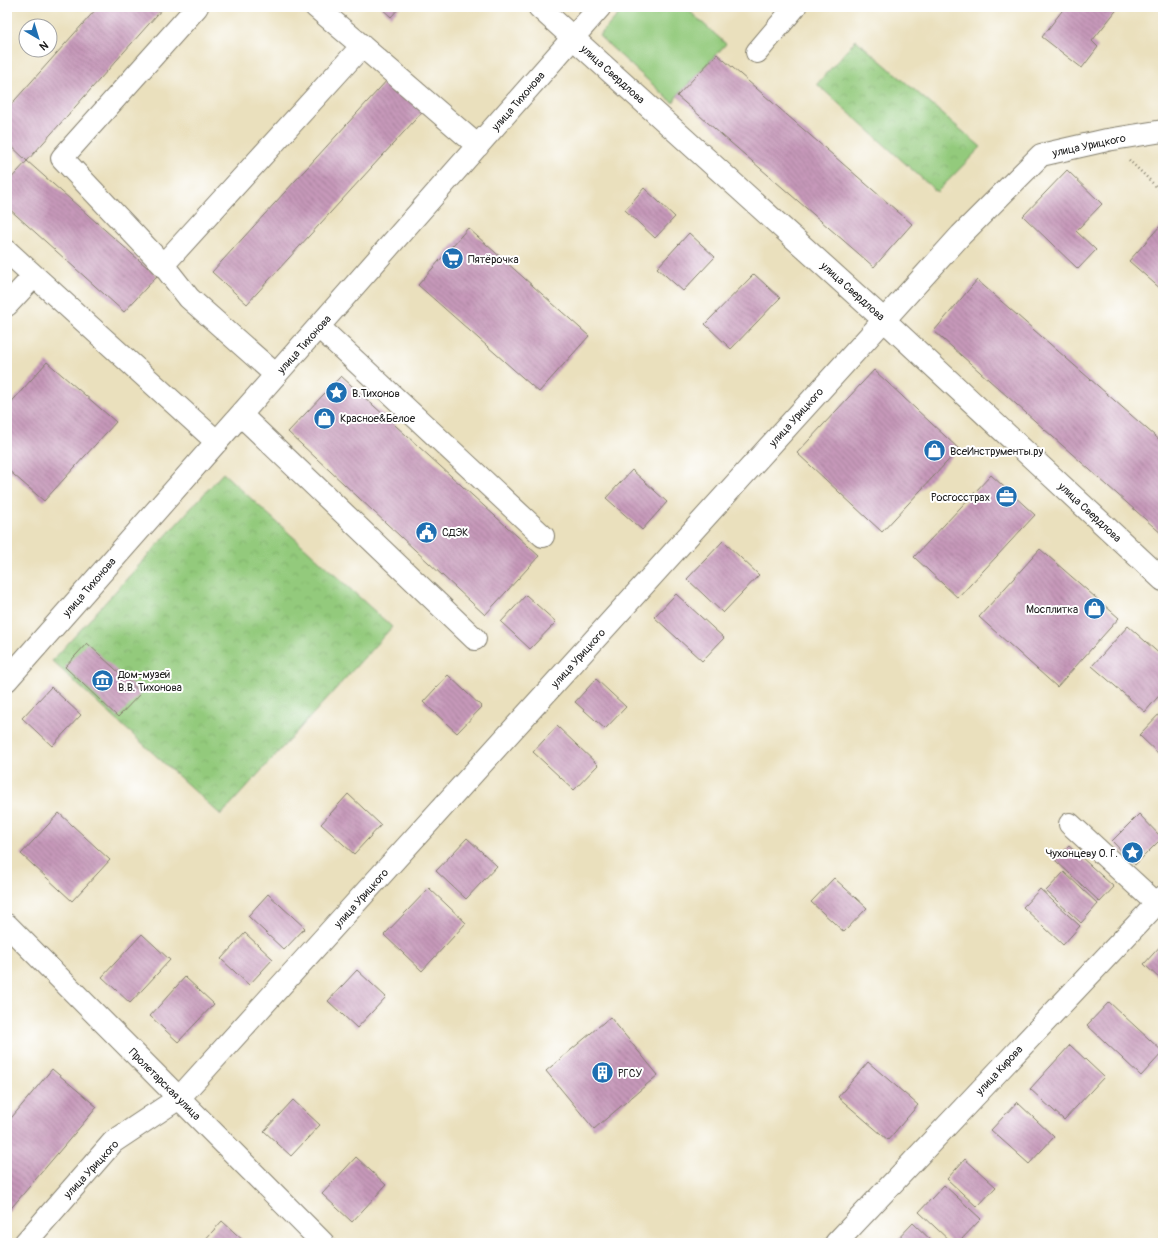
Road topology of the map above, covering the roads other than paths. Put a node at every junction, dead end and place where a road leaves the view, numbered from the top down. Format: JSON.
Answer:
{"nodes":[{"id":1,"x":197,"y":7,"type":"edge"},
{"id":2,"x":316,"y":7,"type":"edge"},
{"id":3,"x":539,"y":7,"type":"edge"},
{"id":4,"x":600,"y":7,"type":"edge"},
{"id":5,"x":795,"y":7,"type":"edge"},
{"id":6,"x":573,"y":38,"type":"junction"},
{"id":7,"x":362,"y":46,"type":"junction"},
{"id":8,"x":757,"y":52,"type":"dead end"},
{"id":9,"x":1163,"y":131,"type":"edge"},
{"id":10,"x":478,"y":146,"type":"junction"},
{"id":11,"x":7,"y":251,"type":"edge"},
{"id":12,"x":163,"y":265,"type":"junction"},
{"id":13,"x":34,"y":276,"type":"junction"},
{"id":14,"x":7,"y":305,"type":"edge"},
{"id":15,"x":884,"y":320,"type":"junction"},
{"id":16,"x":319,"y":327,"type":"junction"},
{"id":17,"x":276,"y":375,"type":"junction"},
{"id":18,"x":241,"y":415,"type":"junction"},
{"id":19,"x":217,"y":442,"type":"junction"},
{"id":20,"x":543,"y":536,"type":"dead end"},
{"id":21,"x":1163,"y":580,"type":"edge"},
{"id":22,"x":475,"y":639,"type":"dead end"},
{"id":23,"x":7,"y":680,"type":"edge"},
{"id":24,"x":1070,"y":824,"type":"dead end"},
{"id":25,"x":1160,"y":901,"type":"edge"},
{"id":26,"x":7,"y":925,"type":"edge"},
{"id":27,"x":179,"y":1098,"type":"junction"},
{"id":28,"x":25,"y":1243,"type":"edge"},
{"id":29,"x":323,"y":1243,"type":"edge"},
{"id":30,"x":836,"y":1243,"type":"edge"}],
"edges":[{"from":1,"to":12,"type":"street"},
{"from":2,"to":7,"type":"street"},
{"from":3,"to":6,"type":"street","name":"улица Свердлова"},
{"from":4,"to":6,"type":"street","name":"улица Тихонова"},
{"from":5,"to":8,"type":"street"},
{"from":6,"to":10,"type":"street","name":"улица Тихонова"},
{"from":6,"to":15,"type":"street","name":"улица Свердлова"},
{"from":7,"to":10,"type":"street"},
{"from":7,"to":12,"type":"street"},
{"from":9,"to":15,"type":"street","name":"улица Урицкого"},
{"from":10,"to":16,"type":"street","name":"улица Тихонова"},
{"from":11,"to":13,"type":"street"},
{"from":12,"to":17,"type":"street"},
{"from":13,"to":14,"type":"street"},
{"from":13,"to":19,"type":"street"},
{"from":15,"to":21,"type":"street","name":"улица Свердлова"},
{"from":15,"to":27,"type":"street","name":"улица Урицкого"},
{"from":16,"to":17,"type":"street","name":"улица Тихонова"},
{"from":16,"to":20,"type":"street"},
{"from":17,"to":18,"type":"street","name":"улица Тихонова"},
{"from":18,"to":19,"type":"street","name":"улица Тихонова"},
{"from":18,"to":22,"type":"street"},
{"from":19,"to":23,"type":"street","name":"улица Тихонова"},
{"from":24,"to":25,"type":"street"},
{"from":25,"to":30,"type":"street","name":"улица Кирова"},
{"from":26,"to":27,"type":"street","name":"Пролетарская улица"},
{"from":27,"to":28,"type":"street","name":"улица Урицкого"},
{"from":27,"to":29,"type":"street","name":"Пролетарская улица"}]}
